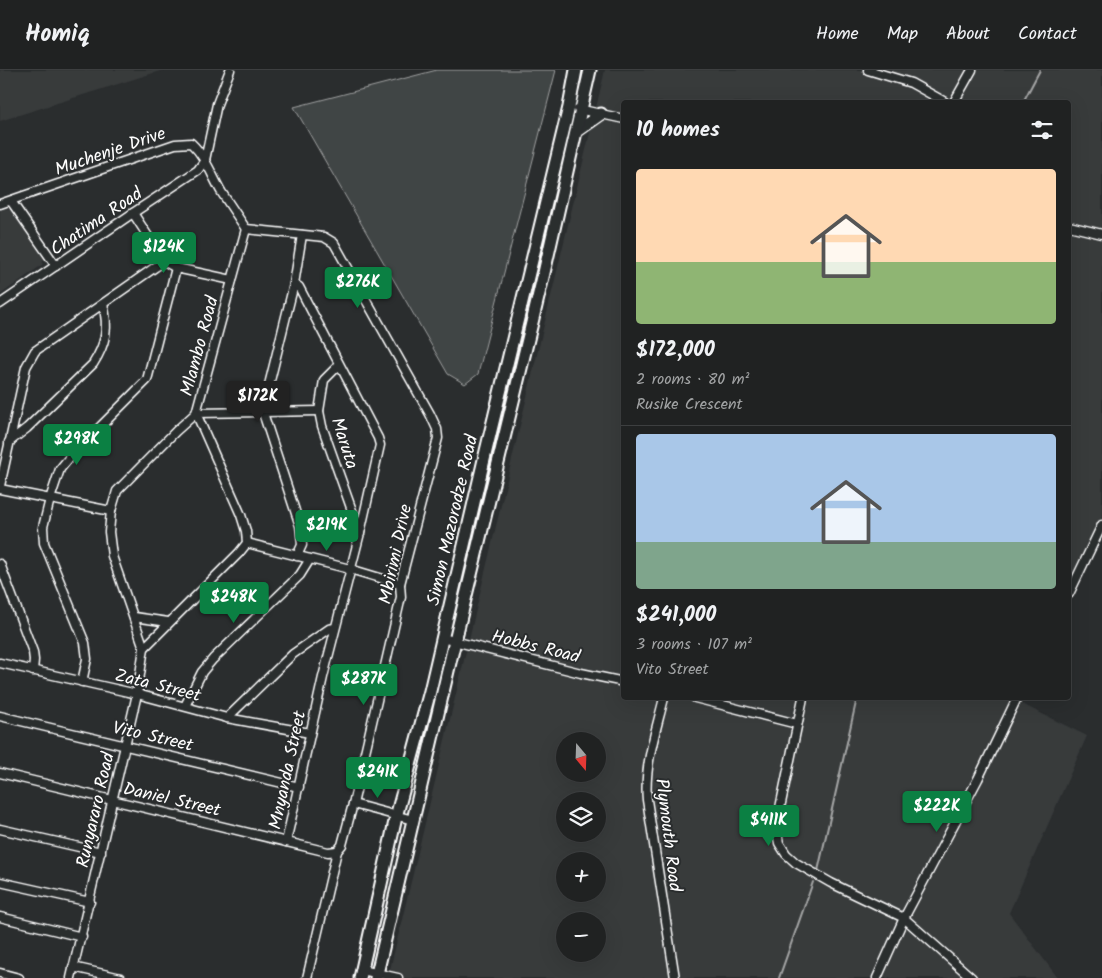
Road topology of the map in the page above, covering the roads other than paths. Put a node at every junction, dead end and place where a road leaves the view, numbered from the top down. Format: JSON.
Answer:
{"nodes":[{"id":1,"x":230,"y":70,"type":"edge"},
{"id":2,"x":590,"y":70,"type":"edge"},
{"id":3,"x":868,"y":70,"type":"edge"},
{"id":4,"x":972,"y":70,"type":"edge"},
{"id":5,"x":576,"y":71,"type":"edge"},
{"id":6,"x":942,"y":100,"type":"edge"},
{"id":7,"x":955,"y":100,"type":"edge"},
{"id":8,"x":569,"y":107,"type":"junction"},
{"id":9,"x":582,"y":110,"type":"junction"},
{"id":10,"x":601,"y":114,"type":"junction"},
{"id":11,"x":621,"y":118,"type":"edge"},
{"id":12,"x":577,"y":131,"type":"junction"},
{"id":13,"x":558,"y":155,"type":"junction"},
{"id":14,"x":205,"y":160,"type":"junction"},
{"id":15,"x":11,"y":201,"type":"junction"},
{"id":16,"x":0,"y":204,"type":"edge"},
{"id":17,"x":133,"y":213,"type":"junction"},
{"id":18,"x":1071,"y":226,"type":"edge"},
{"id":19,"x":246,"y":229,"type":"junction"},
{"id":20,"x":1102,"y":234,"type":"edge"},
{"id":21,"x":302,"y":235,"type":"junction"},
{"id":22,"x":164,"y":260,"type":"junction"},
{"id":23,"x":56,"y":266,"type":"junction"},
{"id":24,"x":176,"y":268,"type":"junction"},
{"id":25,"x":232,"y":280,"type":"junction"},
{"id":26,"x":294,"y":284,"type":"junction"},
{"id":27,"x":0,"y":304,"type":"edge"},
{"id":28,"x":103,"y":304,"type":"junction"},
{"id":29,"x":339,"y":366,"type":"junction"},
{"id":30,"x":319,"y":411,"type":"junction"},
{"id":31,"x":264,"y":412,"type":"junction"},
{"id":32,"x":196,"y":413,"type":"junction"},
{"id":33,"x":9,"y":442,"type":"junction"},
{"id":34,"x":0,"y":487,"type":"edge"},
{"id":35,"x":50,"y":499,"type":"junction"},
{"id":36,"x":110,"y":511,"type":"junction"},
{"id":37,"x":1102,"y":526,"type":"edge"},
{"id":38,"x":360,"y":533,"type":"junction"},
{"id":39,"x":247,"y":543,"type":"junction"},
{"id":40,"x":297,"y":556,"type":"junction"},
{"id":41,"x":310,"y":559,"type":"junction"},
{"id":42,"x":0,"y":564,"type":"edge"},
{"id":43,"x":350,"y":569,"type":"junction"},
{"id":44,"x":400,"y":584,"type":"junction"},
{"id":45,"x":1071,"y":590,"type":"edge"},
{"id":46,"x":134,"y":617,"type":"junction"},
{"id":47,"x":168,"y":622,"type":"junction"},
{"id":48,"x":335,"y":628,"type":"junction"},
{"id":49,"x":442,"y":638,"type":"junction"},
{"id":50,"x":455,"y":641,"type":"junction"},
{"id":51,"x":144,"y":648,"type":"junction"},
{"id":52,"x":0,"y":663,"type":"edge"},
{"id":53,"x":32,"y":671,"type":"junction"},
{"id":54,"x":621,"y":681,"type":"edge"},
{"id":55,"x":82,"y":682,"type":"junction"},
{"id":56,"x":430,"y":692,"type":"junction"},
{"id":57,"x":137,"y":694,"type":"junction"},
{"id":58,"x":664,"y":700,"type":"edge"},
{"id":59,"x":703,"y":700,"type":"edge"},
{"id":60,"x":803,"y":700,"type":"edge"},
{"id":61,"x":1016,"y":700,"type":"edge"},
{"id":62,"x":185,"y":706,"type":"junction"},
{"id":63,"x":0,"y":716,"type":"edge"},
{"id":64,"x":227,"y":718,"type":"junction"},
{"id":65,"x":797,"y":724,"type":"junction"},
{"id":66,"x":310,"y":733,"type":"junction"},
{"id":67,"x":126,"y":745,"type":"junction"},
{"id":68,"x":0,"y":772,"type":"edge"},
{"id":69,"x":299,"y":787,"type":"junction"},
{"id":70,"x":113,"y":800,"type":"junction"},
{"id":71,"x":353,"y":804,"type":"junction"},
{"id":72,"x":396,"y":817,"type":"junction"},
{"id":73,"x":413,"y":820,"type":"junction"},
{"id":74,"x":0,"y":829,"type":"edge"},
{"id":75,"x":286,"y":842,"type":"junction"},
{"id":76,"x":337,"y":850,"type":"junction"},
{"id":77,"x":101,"y":852,"type":"junction"},
{"id":78,"x":0,"y":882,"type":"edge"},
{"id":79,"x":90,"y":902,"type":"junction"},
{"id":80,"x":0,"y":917,"type":"edge"},
{"id":81,"x":904,"y":918,"type":"junction"},
{"id":82,"x":82,"y":937,"type":"junction"},
{"id":83,"x":74,"y":967,"type":"junction"},
{"id":84,"x":0,"y":973,"type":"edge"},
{"id":85,"x":361,"y":974,"type":"edge"},
{"id":86,"x":375,"y":977,"type":"edge"},
{"id":87,"x":19,"y":978,"type":"edge"},
{"id":88,"x":71,"y":978,"type":"edge"},
{"id":89,"x":121,"y":978,"type":"edge"},
{"id":90,"x":308,"y":978,"type":"edge"},
{"id":91,"x":398,"y":978,"type":"edge"},
{"id":92,"x":675,"y":978,"type":"edge"},
{"id":93,"x":877,"y":978,"type":"edge"},
{"id":94,"x":972,"y":978,"type":"edge"}],
"edges":[{"from":1,"to":14,"type":"street"},
{"from":2,"to":9,"type":"highway","name":"Simon Mazorodze Road"},
{"from":3,"to":6,"type":"street"},
{"from":4,"to":7,"type":"street"},
{"from":5,"to":8,"type":"highway","name":"Simon Mazorodze Road"},
{"from":8,"to":9,"type":"street"},
{"from":8,"to":13,"type":"highway","name":"Simon Mazorodze Road"},
{"from":9,"to":10,"type":"street"},
{"from":9,"to":12,"type":"highway","name":"Simon Mazorodze Road"},
{"from":9,"to":13,"type":"highway"},
{"from":10,"to":11,"type":"street"},
{"from":10,"to":12,"type":"highway"},
{"from":12,"to":50,"type":"highway","name":"Simon Mazorodze Road"},
{"from":13,"to":49,"type":"highway","name":"Simon Mazorodze Road"},
{"from":14,"to":15,"type":"street","name":"Muchenje Drive"},
{"from":14,"to":17,"type":"street","name":"Chatima Road"},
{"from":14,"to":19,"type":"street","name":"Muchenje Drive"},
{"from":15,"to":16,"type":"street","name":"Muchenje Drive"},
{"from":15,"to":23,"type":"street"},
{"from":17,"to":22,"type":"street"},
{"from":17,"to":23,"type":"street","name":"Chatima Road"},
{"from":18,"to":20,"type":"street"},
{"from":19,"to":21,"type":"street","name":"Mbirimi Drive"},
{"from":19,"to":25,"type":"street","name":"Mlambo Road"},
{"from":21,"to":26,"type":"street"},
{"from":21,"to":44,"type":"street","name":"Mbirimi Drive"},
{"from":22,"to":24,"type":"street"},
{"from":22,"to":28,"type":"street"},
{"from":23,"to":27,"type":"street","name":"Chatima Road"},
{"from":24,"to":25,"type":"street"},
{"from":24,"to":35,"type":"street"},
{"from":25,"to":32,"type":"street","name":"Mlambo Road"},
{"from":26,"to":29,"type":"street","name":"Mnyanda Street"},
{"from":26,"to":31,"type":"street"},
{"from":28,"to":33,"type":"street"},
{"from":28,"to":33,"type":"street"},
{"from":29,"to":30,"type":"street","name":"Maruta"},
{"from":29,"to":38,"type":"street","name":"Mnyanda Street"},
{"from":30,"to":31,"type":"street"},
{"from":30,"to":38,"type":"street","name":"Maruta"},
{"from":31,"to":32,"type":"street"},
{"from":31,"to":40,"type":"street"},
{"from":32,"to":36,"type":"street"},
{"from":32,"to":39,"type":"street"},
{"from":33,"to":34,"type":"street"},
{"from":34,"to":35,"type":"street"},
{"from":35,"to":36,"type":"street"},
{"from":35,"to":55,"type":"street"},
{"from":36,"to":46,"type":"street"},
{"from":37,"to":45,"type":"street"},
{"from":38,"to":43,"type":"street","name":"Mnyanda Street"},
{"from":39,"to":40,"type":"street"},
{"from":39,"to":47,"type":"street"},
{"from":40,"to":41,"type":"street"},
{"from":41,"to":43,"type":"street"},
{"from":41,"to":62,"type":"street"},
{"from":42,"to":53,"type":"street"},
{"from":43,"to":44,"type":"street"},
{"from":43,"to":48,"type":"street","name":"Mnyanda Street"},
{"from":44,"to":71,"type":"street","name":"Mbirimi Drive"},
{"from":46,"to":47,"type":"street"},
{"from":46,"to":51,"type":"street"},
{"from":47,"to":51,"type":"street"},
{"from":48,"to":64,"type":"street"},
{"from":48,"to":66,"type":"street","name":"Mnyanda Street"},
{"from":49,"to":50,"type":"street","name":"Hobbs Road"},
{"from":49,"to":56,"type":"highway","name":"Simon Mazorodze Road"},
{"from":50,"to":54,"type":"street","name":"Hobbs Road"},
{"from":50,"to":56,"type":"highway"},
{"from":50,"to":73,"type":"highway","name":"Simon Mazorodze Road"},
{"from":51,"to":57,"type":"street","name":"Runyararo Road"},
{"from":52,"to":53,"type":"street","name":"Zata Street"},
{"from":53,"to":55,"type":"street","name":"Zata Street"},
{"from":55,"to":57,"type":"street","name":"Zata Street"},
{"from":56,"to":72,"type":"highway","name":"Simon Mazorodze Road"},
{"from":57,"to":62,"type":"street","name":"Zata Street"},
{"from":57,"to":67,"type":"street","name":"Runyararo Road"},
{"from":58,"to":92,"type":"street","name":"Plymouth Road"},
{"from":59,"to":65,"type":"street"},
{"from":60,"to":65,"type":"street"},
{"from":61,"to":81,"type":"street"},
{"from":62,"to":64,"type":"street","name":"Zata Street"},
{"from":63,"to":67,"type":"street","name":"Vito Street"},
{"from":64,"to":66,"type":"street","name":"Zata Street"},
{"from":65,"to":81,"type":"street"},
{"from":66,"to":69,"type":"street","name":"Mnyanda Street"},
{"from":67,"to":69,"type":"street","name":"Vito Street"},
{"from":67,"to":70,"type":"street","name":"Runyararo Road"},
{"from":68,"to":70,"type":"street","name":"Daniel Street"},
{"from":69,"to":75,"type":"street","name":"Mnyanda Street"},
{"from":70,"to":75,"type":"street","name":"Daniel Street"},
{"from":70,"to":77,"type":"street","name":"Runyararo Road"},
{"from":71,"to":72,"type":"street"},
{"from":71,"to":76,"type":"street","name":"Mbirimi Drive"},
{"from":72,"to":73,"type":"street"},
{"from":72,"to":85,"type":"highway","name":"Simon Mazorodze Road"},
{"from":73,"to":86,"type":"highway","name":"Simon Mazorodze Road"},
{"from":74,"to":77,"type":"street"},
{"from":75,"to":76,"type":"street","name":"Daniel Street"},
{"from":76,"to":90,"type":"street","name":"Mbirimi Drive"},
{"from":77,"to":79,"type":"street","name":"Runyararo Road"},
{"from":78,"to":79,"type":"street"},
{"from":79,"to":82,"type":"street","name":"Runyararo Road"},
{"from":80,"to":82,"type":"street"},
{"from":81,"to":93,"type":"street"},
{"from":81,"to":94,"type":"street"},
{"from":82,"to":83,"type":"street","name":"Runyararo Road"},
{"from":83,"to":88,"type":"street","name":"Runyararo Road"},
{"from":83,"to":89,"type":"street"},
{"from":84,"to":87,"type":"street"},
{"from":85,"to":86,"type":"street"},
{"from":86,"to":91,"type":"street"}]}
